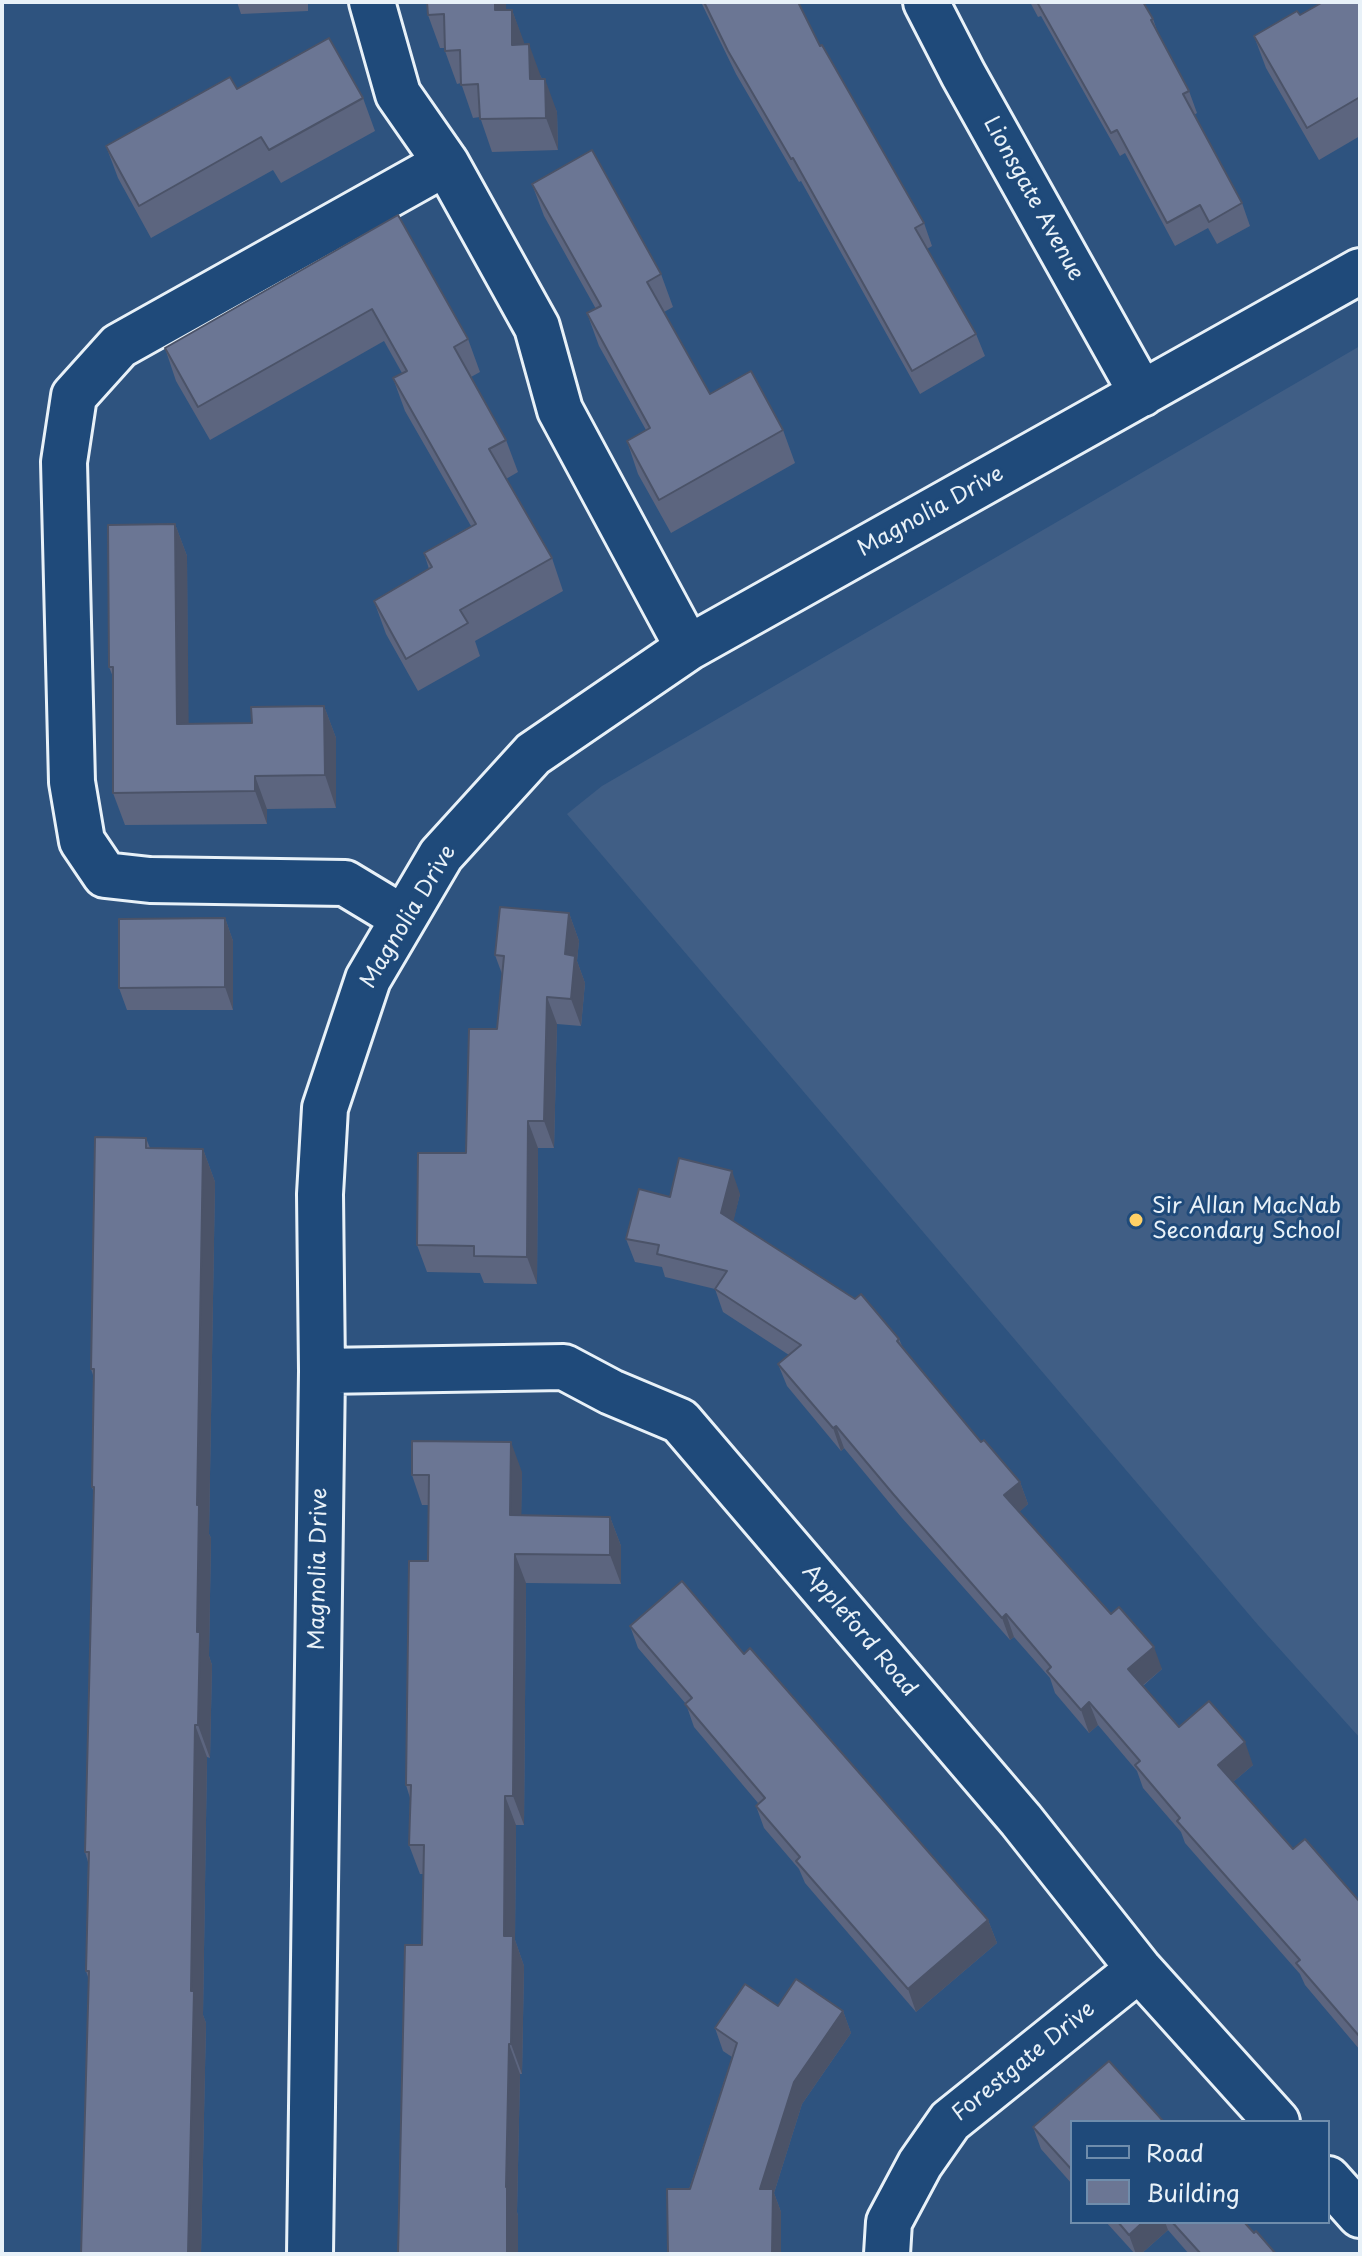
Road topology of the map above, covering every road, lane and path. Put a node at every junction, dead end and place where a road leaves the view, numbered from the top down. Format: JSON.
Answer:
{"nodes":[{"id":1,"x":372,"y":2,"type":"edge"},
{"id":2,"x":926,"y":2,"type":"edge"},
{"id":3,"x":446,"y":163,"type":"junction"},
{"id":4,"x":1360,"y":271,"type":"edge"},
{"id":5,"x":1142,"y":394,"type":"junction"},
{"id":6,"x":688,"y":648,"type":"junction"},
{"id":7,"x":403,"y":918,"type":"junction"},
{"id":8,"x":322,"y":1371,"type":"junction"},
{"id":9,"x":1139,"y":1969,"type":"junction"},
{"id":10,"x":1275,"y":2120,"type":"edge"},
{"id":11,"x":1330,"y":2181,"type":"edge"},
{"id":12,"x":1360,"y":2215,"type":"edge"},
{"id":13,"x":310,"y":2254,"type":"edge"},
{"id":14,"x":887,"y":2254,"type":"edge"}],
"edges":[{"from":1,"to":3,"type":"street"},
{"from":2,"to":5,"type":"street","name":"Lionsgate Avenue"},
{"from":3,"to":6,"type":"street"},
{"from":3,"to":7,"type":"street"},
{"from":4,"to":5,"type":"street","name":"Magnolia Drive"},
{"from":5,"to":6,"type":"street","name":"Magnolia Drive"},
{"from":6,"to":7,"type":"street","name":"Magnolia Drive"},
{"from":7,"to":8,"type":"street","name":"Magnolia Drive"},
{"from":8,"to":9,"type":"street","name":"Appleford Road"},
{"from":8,"to":13,"type":"street","name":"Magnolia Drive"},
{"from":9,"to":10,"type":"street","name":"Appleford Road"},
{"from":9,"to":14,"type":"street","name":"Forestgate Drive"},
{"from":11,"to":12,"type":"street"}]}
